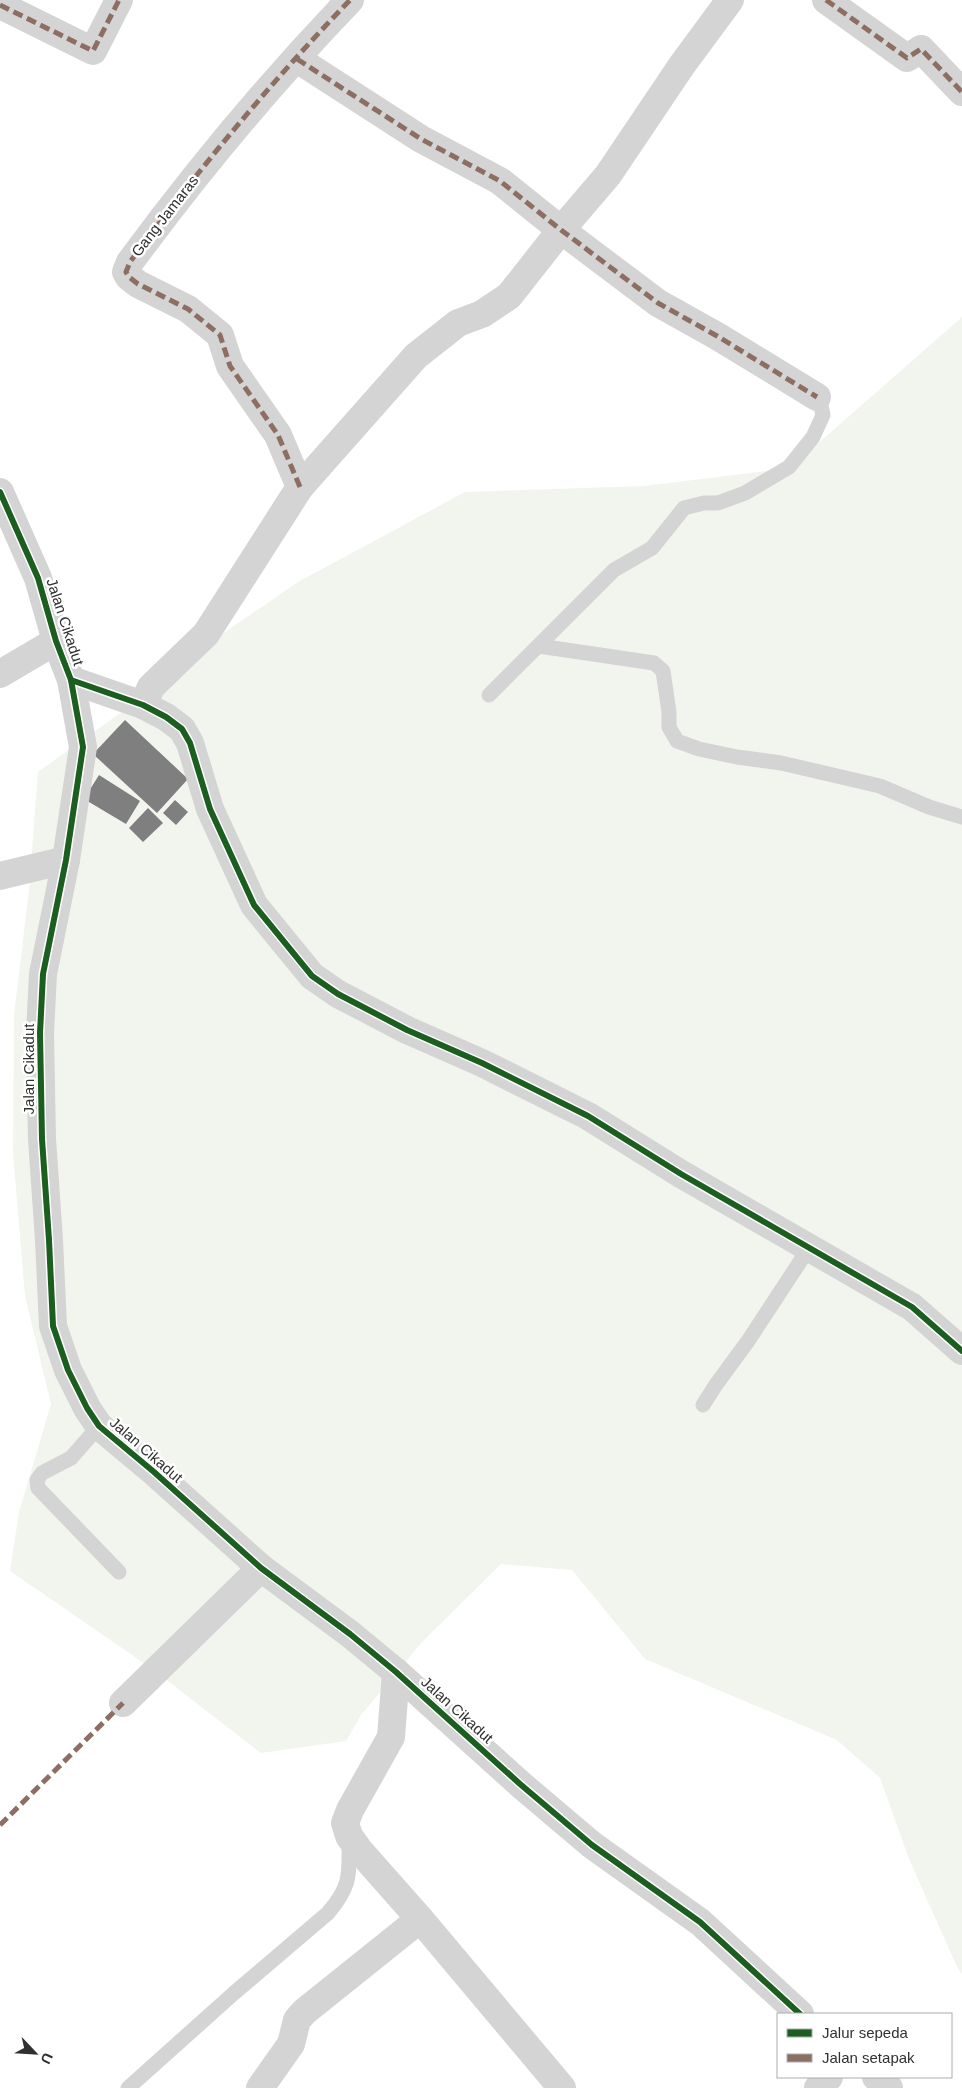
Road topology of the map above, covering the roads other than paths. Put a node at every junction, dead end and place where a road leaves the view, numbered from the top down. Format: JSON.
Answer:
{"nodes":[{"id":1,"x":119,"y":0,"type":"edge"},
{"id":2,"x":350,"y":0,"type":"edge"},
{"id":3,"x":730,"y":0,"type":"edge"},
{"id":4,"x":826,"y":0,"type":"edge"},
{"id":5,"x":0,"y":5,"type":"edge"},
{"id":6,"x":297,"y":58,"type":"junction"},
{"id":7,"x":962,"y":92,"type":"edge"},
{"id":8,"x":561,"y":230,"type":"junction"},
{"id":9,"x":817,"y":397,"type":"joint"},
{"id":10,"x":300,"y":487,"type":"junction"},
{"id":11,"x":0,"y":492,"type":"edge"},
{"id":12,"x":56,"y":641,"type":"junction"},
{"id":13,"x":539,"y":646,"type":"junction"},
{"id":14,"x":0,"y":674,"type":"edge"},
{"id":15,"x":71,"y":680,"type":"junction"},
{"id":16,"x":489,"y":695,"type":"dead end"},
{"id":17,"x":143,"y":705,"type":"junction"},
{"id":18,"x":962,"y":817,"type":"edge"},
{"id":19,"x":66,"y":860,"type":"junction"},
{"id":20,"x":0,"y":876,"type":"edge"},
{"id":21,"x":809,"y":1248,"type":"junction"},
{"id":22,"x":962,"y":1351,"type":"edge"},
{"id":23,"x":703,"y":1406,"type":"dead end"},
{"id":24,"x":99,"y":1426,"type":"junction"},
{"id":25,"x":261,"y":1568,"type":"junction"},
{"id":26,"x":118,"y":1572,"type":"dead end"},
{"id":27,"x":396,"y":1672,"type":"junction"},
{"id":28,"x":123,"y":1703,"type":"dead end"},
{"id":29,"x":349,"y":1836,"type":"junction"},
{"id":30,"x":420,"y":1919,"type":"junction"},
{"id":31,"x":799,"y":2013,"type":"edge"},
{"id":32,"x":828,"y":2078,"type":"edge"},
{"id":33,"x":877,"y":2078,"type":"edge"},
{"id":34,"x":128,"y":2088,"type":"edge"},
{"id":35,"x":260,"y":2088,"type":"edge"},
{"id":36,"x":562,"y":2088,"type":"edge"},
{"id":37,"x":818,"y":2088,"type":"edge"},
{"id":38,"x":888,"y":2088,"type":"edge"}],
"edges":[{"from":1,"to":5,"type":"street"},
{"from":2,"to":6,"type":"street","name":"Gang Jamaras"},
{"from":3,"to":8,"type":"street"},
{"from":4,"to":7,"type":"street"},
{"from":6,"to":8,"type":"street"},
{"from":6,"to":10,"type":"street","name":"Gang Jamaras"},
{"from":8,"to":9,"type":"street"},
{"from":8,"to":10,"type":"street"},
{"from":9,"to":13,"type":"lane"},
{"from":10,"to":17,"type":"street"},
{"from":11,"to":12,"type":"street","name":"Jalan Cikadut"},
{"from":12,"to":14,"type":"street"},
{"from":12,"to":15,"type":"street","name":"Jalan Cikadut"},
{"from":13,"to":16,"type":"lane"},
{"from":13,"to":18,"type":"lane"},
{"from":15,"to":17,"type":"street"},
{"from":15,"to":19,"type":"street","name":"Jalan Cikadut"},
{"from":17,"to":21,"type":"street"},
{"from":19,"to":20,"type":"street"},
{"from":19,"to":24,"type":"street","name":"Jalan Cikadut"},
{"from":21,"to":22,"type":"street"},
{"from":21,"to":23,"type":"lane"},
{"from":24,"to":25,"type":"street","name":"Jalan Cikadut"},
{"from":24,"to":26,"type":"lane"},
{"from":25,"to":27,"type":"street","name":"Jalan Cikadut"},
{"from":25,"to":28,"type":"street"},
{"from":27,"to":29,"type":"street"},
{"from":27,"to":31,"type":"street","name":"Jalan Cikadut"},
{"from":29,"to":30,"type":"street"},
{"from":29,"to":34,"type":"lane"},
{"from":30,"to":35,"type":"street"},
{"from":30,"to":36,"type":"street"},
{"from":32,"to":37,"type":"street"},
{"from":33,"to":38,"type":"street"}]}
